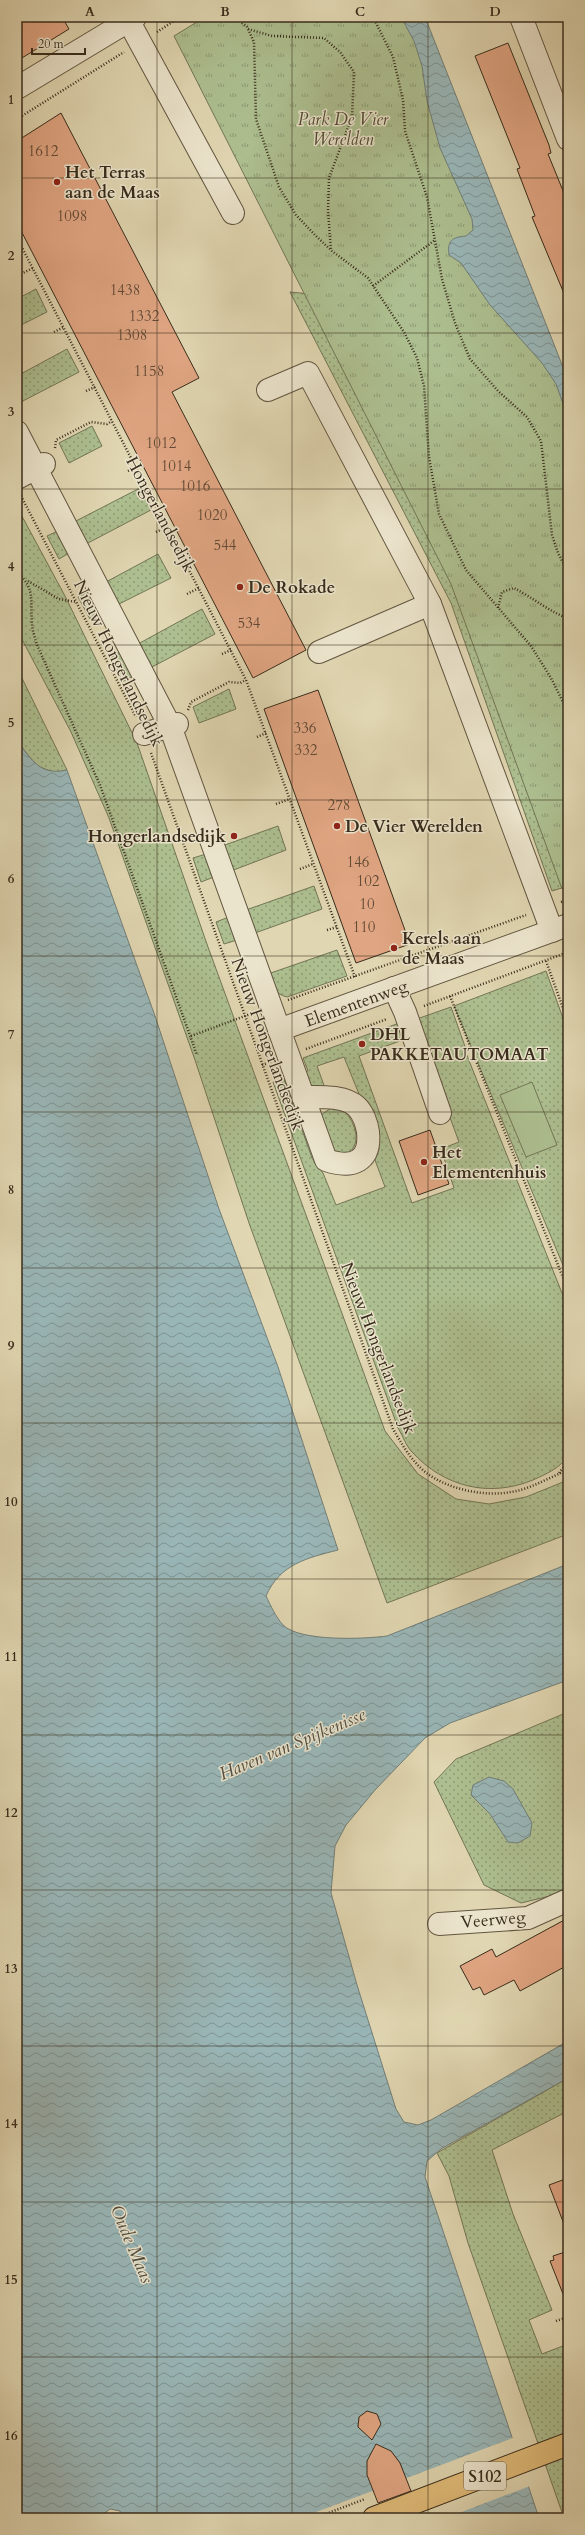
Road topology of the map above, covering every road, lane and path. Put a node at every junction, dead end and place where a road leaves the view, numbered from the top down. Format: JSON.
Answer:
{"nodes":[{"id":1,"x":180,"y":17,"type":"edge"},
{"id":2,"x":235,"y":17,"type":"edge"},
{"id":3,"x":373,"y":17,"type":"edge"},
{"id":4,"x":521,"y":17,"type":"edge"},
{"id":5,"x":131,"y":19,"type":"edge"},
{"id":6,"x":248,"y":29,"type":"junction"},
{"id":7,"x":141,"y":42,"type":"junction"},
{"id":8,"x":17,"y":88,"type":"edge"},
{"id":9,"x":17,"y":119,"type":"edge"},
{"id":10,"x":568,"y":140,"type":"edge"},
{"id":11,"x":233,"y":213,"type":"dead end"},
{"id":12,"x":17,"y":238,"type":"edge"},
{"id":13,"x":435,"y":240,"type":"junction"},
{"id":14,"x":332,"y":251,"type":"junction"},
{"id":15,"x":33,"y":268,"type":"junction"},
{"id":16,"x":21,"y":274,"type":"dead end"},
{"id":17,"x":373,"y":286,"type":"junction"},
{"id":18,"x":64,"y":328,"type":"junction"},
{"id":19,"x":54,"y":332,"type":"dead end"},
{"id":20,"x":95,"y":387,"type":"junction"},
{"id":21,"x":268,"y":390,"type":"dead end"},
{"id":22,"x":86,"y":391,"type":"dead end"},
{"id":23,"x":112,"y":421,"type":"junction"},
{"id":24,"x":17,"y":432,"type":"edge"},
{"id":25,"x":45,"y":462,"type":"junction"},
{"id":26,"x":136,"y":467,"type":"junction"},
{"id":27,"x":128,"y":471,"type":"dead end"},
{"id":28,"x":17,"y":478,"type":"edge"},
{"id":29,"x":17,"y":488,"type":"edge"},
{"id":30,"x":167,"y":527,"type":"junction"},
{"id":31,"x":156,"y":532,"type":"dead end"},
{"id":32,"x":17,"y":572,"type":"edge"},
{"id":33,"x":568,"y":572,"type":"edge"},
{"id":34,"x":27,"y":581,"type":"junction"},
{"id":35,"x":199,"y":588,"type":"junction"},
{"id":36,"x":187,"y":594,"type":"dead end"},
{"id":37,"x":76,"y":602,"type":"junction"},
{"id":38,"x":430,"y":604,"type":"junction"},
{"id":39,"x":498,"y":608,"type":"junction"},
{"id":40,"x":568,"y":618,"type":"edge"},
{"id":41,"x":231,"y":650,"type":"junction"},
{"id":42,"x":320,"y":652,"type":"dead end"},
{"id":43,"x":222,"y":654,"type":"dead end"},
{"id":44,"x":246,"y":680,"type":"junction"},
{"id":45,"x":568,"y":712,"type":"edge"},
{"id":46,"x":178,"y":722,"type":"junction"},
{"id":47,"x":266,"y":733,"type":"junction"},
{"id":48,"x":144,"y":734,"type":"junction"},
{"id":49,"x":257,"y":737,"type":"dead end"},
{"id":50,"x":568,"y":781,"type":"edge"},
{"id":51,"x":290,"y":799,"type":"junction"},
{"id":52,"x":276,"y":804,"type":"dead end"},
{"id":53,"x":568,"y":840,"type":"edge"},
{"id":54,"x":313,"y":864,"type":"junction"},
{"id":55,"x":300,"y":869,"type":"dead end"},
{"id":56,"x":568,"y":900,"type":"edge"},
{"id":57,"x":543,"y":909,"type":"junction"},
{"id":58,"x":337,"y":927,"type":"junction"},
{"id":59,"x":560,"y":928,"type":"edge"},
{"id":60,"x":327,"y":930,"type":"dead end"},
{"id":61,"x":546,"y":961,"type":"dead end"},
{"id":62,"x":355,"y":977,"type":"junction"},
{"id":63,"x":394,"y":988,"type":"junction"},
{"id":64,"x":450,"y":996,"type":"dead end"},
{"id":65,"x":270,"y":1007,"type":"junction"},
{"id":66,"x":245,"y":1017,"type":"junction"},
{"id":67,"x":568,"y":1022,"type":"edge"},
{"id":68,"x":279,"y":1030,"type":"junction"},
{"id":69,"x":190,"y":1036,"type":"junction"},
{"id":70,"x":197,"y":1055,"type":"dead end"},
{"id":71,"x":303,"y":1098,"type":"dead end"},
{"id":72,"x":440,"y":1113,"type":"dead end"},
{"id":73,"x":568,"y":1290,"type":"edge"},
{"id":74,"x":568,"y":1462,"type":"edge"},
{"id":75,"x":568,"y":1470,"type":"edge"},
{"id":76,"x":558,"y":1474,"type":"junction"},
{"id":77,"x":568,"y":1900,"type":"edge"},
{"id":78,"x":439,"y":1924,"type":"dead end"},
{"id":79,"x":568,"y":2317,"type":"edge"},
{"id":80,"x":556,"y":2321,"type":"dead end"},
{"id":81,"x":568,"y":2444,"type":"edge"},
{"id":82,"x":372,"y":2496,"type":"dead end"},
{"id":83,"x":315,"y":2518,"type":"edge"},
{"id":84,"x":374,"y":2518,"type":"edge"}],
"edges":[{"from":1,"to":7,"type":"path"},
{"from":2,"to":6,"type":"path"},
{"from":3,"to":13,"type":"path"},
{"from":4,"to":10,"type":"street"},
{"from":5,"to":7,"type":"street"},
{"from":5,"to":8,"type":"street"},
{"from":6,"to":14,"type":"path"},
{"from":6,"to":14,"type":"path"},
{"from":7,"to":9,"type":"path"},
{"from":7,"to":11,"type":"street"},
{"from":12,"to":15,"type":"path","name":"Hongerlandsedijk"},
{"from":13,"to":17,"type":"path"},
{"from":13,"to":33,"type":"path"},
{"from":14,"to":17,"type":"path"},
{"from":15,"to":16,"type":"path"},
{"from":15,"to":18,"type":"path","name":"Hongerlandsedijk"},
{"from":17,"to":39,"type":"path"},
{"from":18,"to":19,"type":"path"},
{"from":18,"to":20,"type":"path","name":"Hongerlandsedijk"},
{"from":20,"to":22,"type":"path"},
{"from":20,"to":23,"type":"path","name":"Hongerlandsedijk"},
{"from":21,"to":38,"type":"street"},
{"from":23,"to":25,"type":"path"},
{"from":23,"to":26,"type":"path","name":"Hongerlandsedijk"},
{"from":24,"to":25,"type":"street"},
{"from":25,"to":28,"type":"street"},
{"from":25,"to":46,"type":"street"},
{"from":26,"to":27,"type":"path"},
{"from":26,"to":30,"type":"path","name":"Hongerlandsedijk"},
{"from":29,"to":37,"type":"path","name":"Nieuw Hongerlandsedijk"},
{"from":30,"to":31,"type":"path"},
{"from":30,"to":35,"type":"path","name":"Hongerlandsedijk"},
{"from":32,"to":34,"type":"path"},
{"from":34,"to":37,"type":"path"},
{"from":34,"to":69,"type":"path"},
{"from":35,"to":36,"type":"path"},
{"from":35,"to":41,"type":"path","name":"Hongerlandsedijk"},
{"from":37,"to":48,"type":"path","name":"Nieuw Hongerlandsedijk"},
{"from":38,"to":42,"type":"street"},
{"from":38,"to":57,"type":"street"},
{"from":39,"to":40,"type":"path"},
{"from":39,"to":45,"type":"path"},
{"from":41,"to":43,"type":"path"},
{"from":41,"to":44,"type":"path","name":"Hongerlandsedijk"},
{"from":44,"to":46,"type":"path"},
{"from":44,"to":47,"type":"path","name":"Hongerlandsedijk"},
{"from":46,"to":48,"type":"street"},
{"from":46,"to":65,"type":"street"},
{"from":47,"to":49,"type":"path"},
{"from":47,"to":51,"type":"path","name":"Hongerlandsedijk"},
{"from":48,"to":66,"type":"path","name":"Nieuw Hongerlandsedijk"},
{"from":50,"to":53,"type":"path"},
{"from":51,"to":52,"type":"path"},
{"from":51,"to":54,"type":"path","name":"Hongerlandsedijk"},
{"from":54,"to":55,"type":"path"},
{"from":54,"to":58,"type":"path","name":"Hongerlandsedijk"},
{"from":56,"to":57,"type":"path"},
{"from":57,"to":59,"type":"street"},
{"from":57,"to":62,"type":"path"},
{"from":58,"to":60,"type":"path"},
{"from":58,"to":62,"type":"path","name":"Hongerlandsedijk"},
{"from":59,"to":63,"type":"street","name":"Elementenweg"},
{"from":61,"to":67,"type":"path"},
{"from":62,"to":65,"type":"path"},
{"from":63,"to":68,"type":"street","name":"Elementenweg"},
{"from":63,"to":72,"type":"street"},
{"from":64,"to":73,"type":"path"},
{"from":65,"to":66,"type":"path"},
{"from":65,"to":68,"type":"street"},
{"from":66,"to":69,"type":"path"},
{"from":66,"to":76,"type":"path","name":"Nieuw Hongerlandsedijk"},
{"from":68,"to":71,"type":"street"},
{"from":69,"to":70,"type":"path"},
{"from":74,"to":76,"type":"path"},
{"from":75,"to":76,"type":"path","name":"Nieuw Hongerlandsedijk"},
{"from":77,"to":78,"type":"street","name":"Veerweg"},
{"from":79,"to":80,"type":"path"},
{"from":81,"to":84,"type":"main road","number":"S102"},
{"from":82,"to":83,"type":"path"}]}
